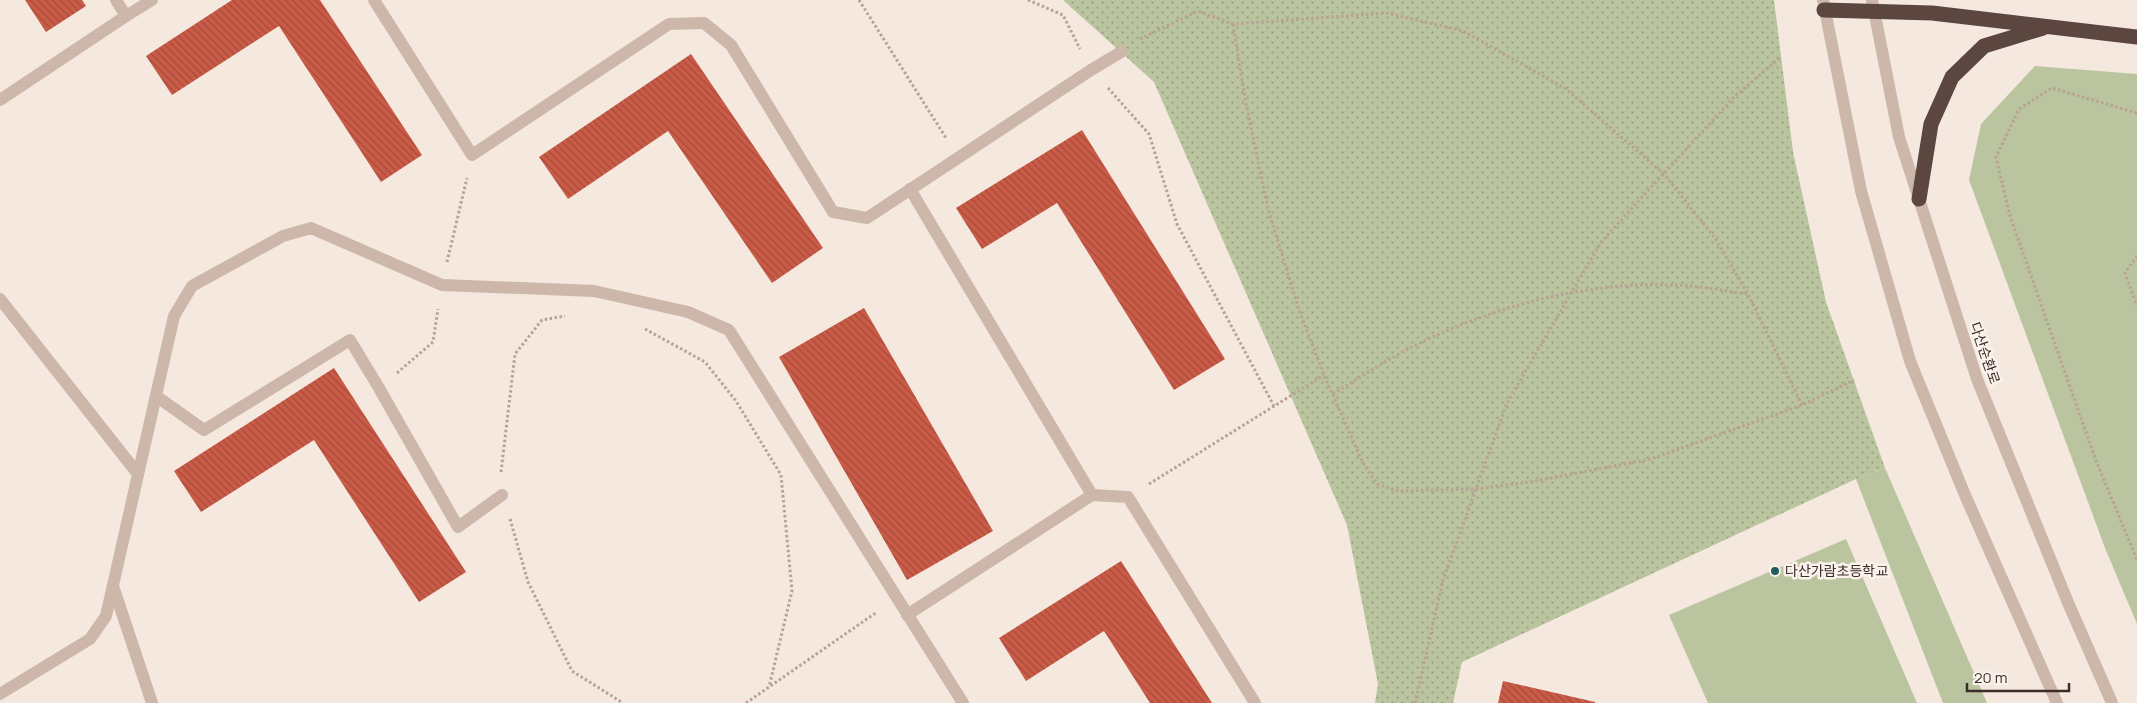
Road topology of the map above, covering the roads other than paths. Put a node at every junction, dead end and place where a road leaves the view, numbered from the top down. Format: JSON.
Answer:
{"nodes":[{"id":1,"x":116,"y":0,"type":"edge"},
{"id":2,"x":152,"y":0,"type":"edge"},
{"id":3,"x":374,"y":0,"type":"edge"},
{"id":4,"x":1823,"y":5,"type":"edge"},
{"id":5,"x":1873,"y":6,"type":"edge"},
{"id":6,"x":126,"y":16,"type":"junction"},
{"id":7,"x":2048,"y":26,"type":"junction"},
{"id":8,"x":2137,"y":37,"type":"edge"},
{"id":9,"x":1121,"y":52,"type":"road end"},
{"id":10,"x":0,"y":100,"type":"edge"},
{"id":11,"x":910,"y":188,"type":"junction"},
{"id":12,"x":1919,"y":199,"type":"junction"},
{"id":13,"x":0,"y":299,"type":"edge"},
{"id":14,"x":156,"y":396,"type":"junction"},
{"id":15,"x":138,"y":474,"type":"junction"},
{"id":16,"x":502,"y":496,"type":"road end"},
{"id":17,"x":1092,"y":496,"type":"junction"},
{"id":18,"x":113,"y":586,"type":"junction"},
{"id":19,"x":907,"y":615,"type":"junction"},
{"id":20,"x":0,"y":694,"type":"edge"},
{"id":21,"x":152,"y":703,"type":"edge"},
{"id":22,"x":963,"y":703,"type":"edge"},
{"id":23,"x":1255,"y":703,"type":"edge"},
{"id":24,"x":2057,"y":703,"type":"edge"},
{"id":25,"x":2112,"y":703,"type":"edge"}],
"edges":[{"from":1,"to":6,"type":"street"},
{"from":2,"to":6,"type":"street"},
{"from":3,"to":11,"type":"street"},
{"from":4,"to":5,"type":"highway"},
{"from":4,"to":24,"type":"street"},
{"from":5,"to":7,"type":"highway"},
{"from":5,"to":12,"type":"street","name":"다산순환로"},
{"from":6,"to":10,"type":"street"},
{"from":7,"to":8,"type":"highway"},
{"from":7,"to":12,"type":"highway"},
{"from":9,"to":11,"type":"street"},
{"from":11,"to":17,"type":"street"},
{"from":12,"to":25,"type":"street","name":"다산순환로"},
{"from":13,"to":15,"type":"street"},
{"from":14,"to":15,"type":"street"},
{"from":14,"to":16,"type":"street"},
{"from":14,"to":19,"type":"street"},
{"from":15,"to":18,"type":"street"},
{"from":17,"to":19,"type":"street"},
{"from":17,"to":23,"type":"street"},
{"from":18,"to":20,"type":"street"},
{"from":18,"to":21,"type":"street"},
{"from":19,"to":22,"type":"street"}]}
